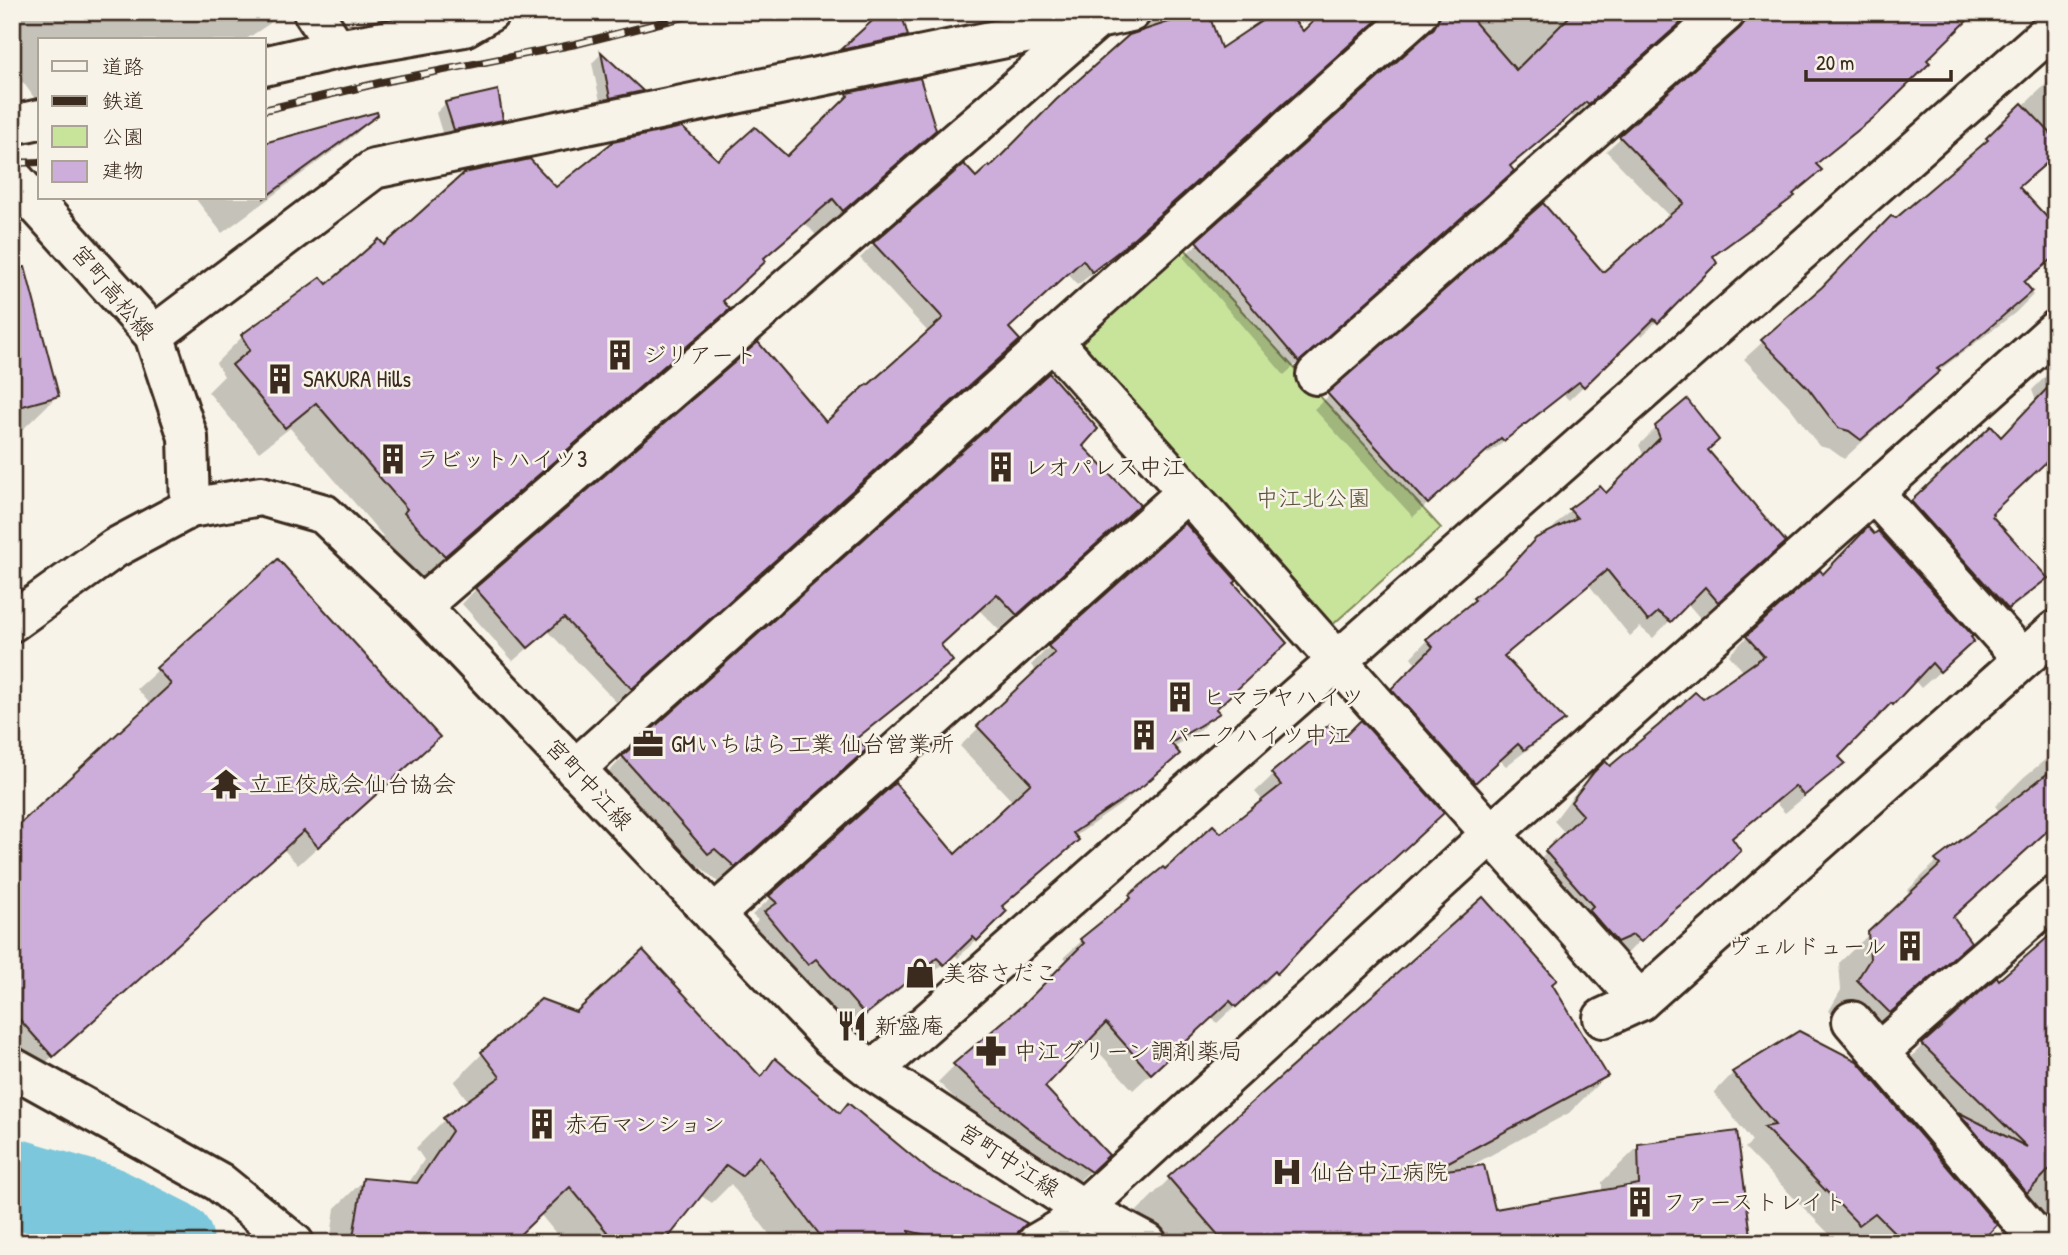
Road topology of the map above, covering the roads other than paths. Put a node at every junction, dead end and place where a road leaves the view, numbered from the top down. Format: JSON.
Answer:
{"nodes":[{"id":1,"x":313,"y":12,"type":"edge"},
{"id":2,"x":490,"y":12,"type":"edge"},
{"id":3,"x":1419,"y":12,"type":"edge"},
{"id":4,"x":1726,"y":12,"type":"edge"},
{"id":5,"x":1114,"y":16,"type":"edge"},
{"id":6,"x":2056,"y":26,"type":"edge"},
{"id":7,"x":337,"y":49,"type":"junction"},
{"id":8,"x":266,"y":66,"type":"edge"},
{"id":9,"x":38,"y":118,"type":"edge"},
{"id":10,"x":12,"y":125,"type":"edge"},
{"id":11,"x":12,"y":177,"type":"edge"},
{"id":12,"x":2056,"y":330,"type":"edge"},
{"id":13,"x":154,"y":335,"type":"junction"},
{"id":14,"x":1052,"y":340,"type":"junction"},
{"id":15,"x":1316,"y":375,"type":"dead end"},
{"id":16,"x":1187,"y":492,"type":"junction"},
{"id":17,"x":1874,"y":493,"type":"junction"},
{"id":18,"x":190,"y":508,"type":"junction"},
{"id":19,"x":421,"y":606,"type":"junction"},
{"id":20,"x":12,"y":622,"type":"edge"},
{"id":21,"x":2056,"y":630,"type":"edge"},
{"id":22,"x":2023,"y":659,"type":"junction"},
{"id":23,"x":1337,"y":661,"type":"junction"},
{"id":24,"x":575,"y":769,"type":"junction"},
{"id":25,"x":1491,"y":834,"type":"junction"},
{"id":26,"x":2056,"y":896,"type":"edge"},
{"id":27,"x":714,"y":915,"type":"junction"},
{"id":28,"x":1640,"y":1001,"type":"junction"},
{"id":29,"x":1604,"y":1018,"type":"dead end"},
{"id":30,"x":1852,"y":1021,"type":"dead end"},
{"id":31,"x":1879,"y":1052,"type":"junction"},
{"id":32,"x":12,"y":1067,"type":"edge"},
{"id":33,"x":873,"y":1071,"type":"junction"},
{"id":34,"x":1083,"y":1209,"type":"junction"},
{"id":35,"x":294,"y":1243,"type":"edge"},
{"id":36,"x":1037,"y":1243,"type":"edge"},
{"id":37,"x":1147,"y":1243,"type":"edge"},
{"id":38,"x":2041,"y":1243,"type":"edge"}],
"edges":[{"from":1,"to":7,"type":"street"},
{"from":2,"to":7,"type":"street"},
{"from":3,"to":14,"type":"street"},
{"from":4,"to":15,"type":"street"},
{"from":5,"to":13,"type":"street"},
{"from":5,"to":19,"type":"street"},
{"from":6,"to":23,"type":"street"},
{"from":7,"to":8,"type":"street"},
{"from":9,"to":10,"type":"street"},
{"from":11,"to":13,"type":"street","name":"宮町高松線"},
{"from":12,"to":17,"type":"street"},
{"from":13,"to":18,"type":"street","name":"宮町高松線"},
{"from":14,"to":16,"type":"street"},
{"from":14,"to":24,"type":"street"},
{"from":16,"to":23,"type":"street"},
{"from":16,"to":27,"type":"street"},
{"from":17,"to":22,"type":"street"},
{"from":17,"to":25,"type":"street"},
{"from":18,"to":19,"type":"street","name":"宮町中江線"},
{"from":18,"to":20,"type":"street","name":"宮町中江線"},
{"from":19,"to":24,"type":"street","name":"宮町中江線"},
{"from":21,"to":22,"type":"street"},
{"from":22,"to":28,"type":"street"},
{"from":23,"to":25,"type":"street"},
{"from":23,"to":33,"type":"street"},
{"from":24,"to":27,"type":"street","name":"宮町中江線"},
{"from":25,"to":28,"type":"street"},
{"from":25,"to":34,"type":"street"},
{"from":26,"to":31,"type":"street"},
{"from":27,"to":33,"type":"street","name":"宮町中江線"},
{"from":28,"to":29,"type":"street"},
{"from":30,"to":31,"type":"street"},
{"from":31,"to":38,"type":"street"},
{"from":32,"to":35,"type":"street"},
{"from":33,"to":34,"type":"street","name":"宮町中江線"},
{"from":34,"to":36,"type":"street"},
{"from":34,"to":37,"type":"street","name":"宮町中江線"}]}
